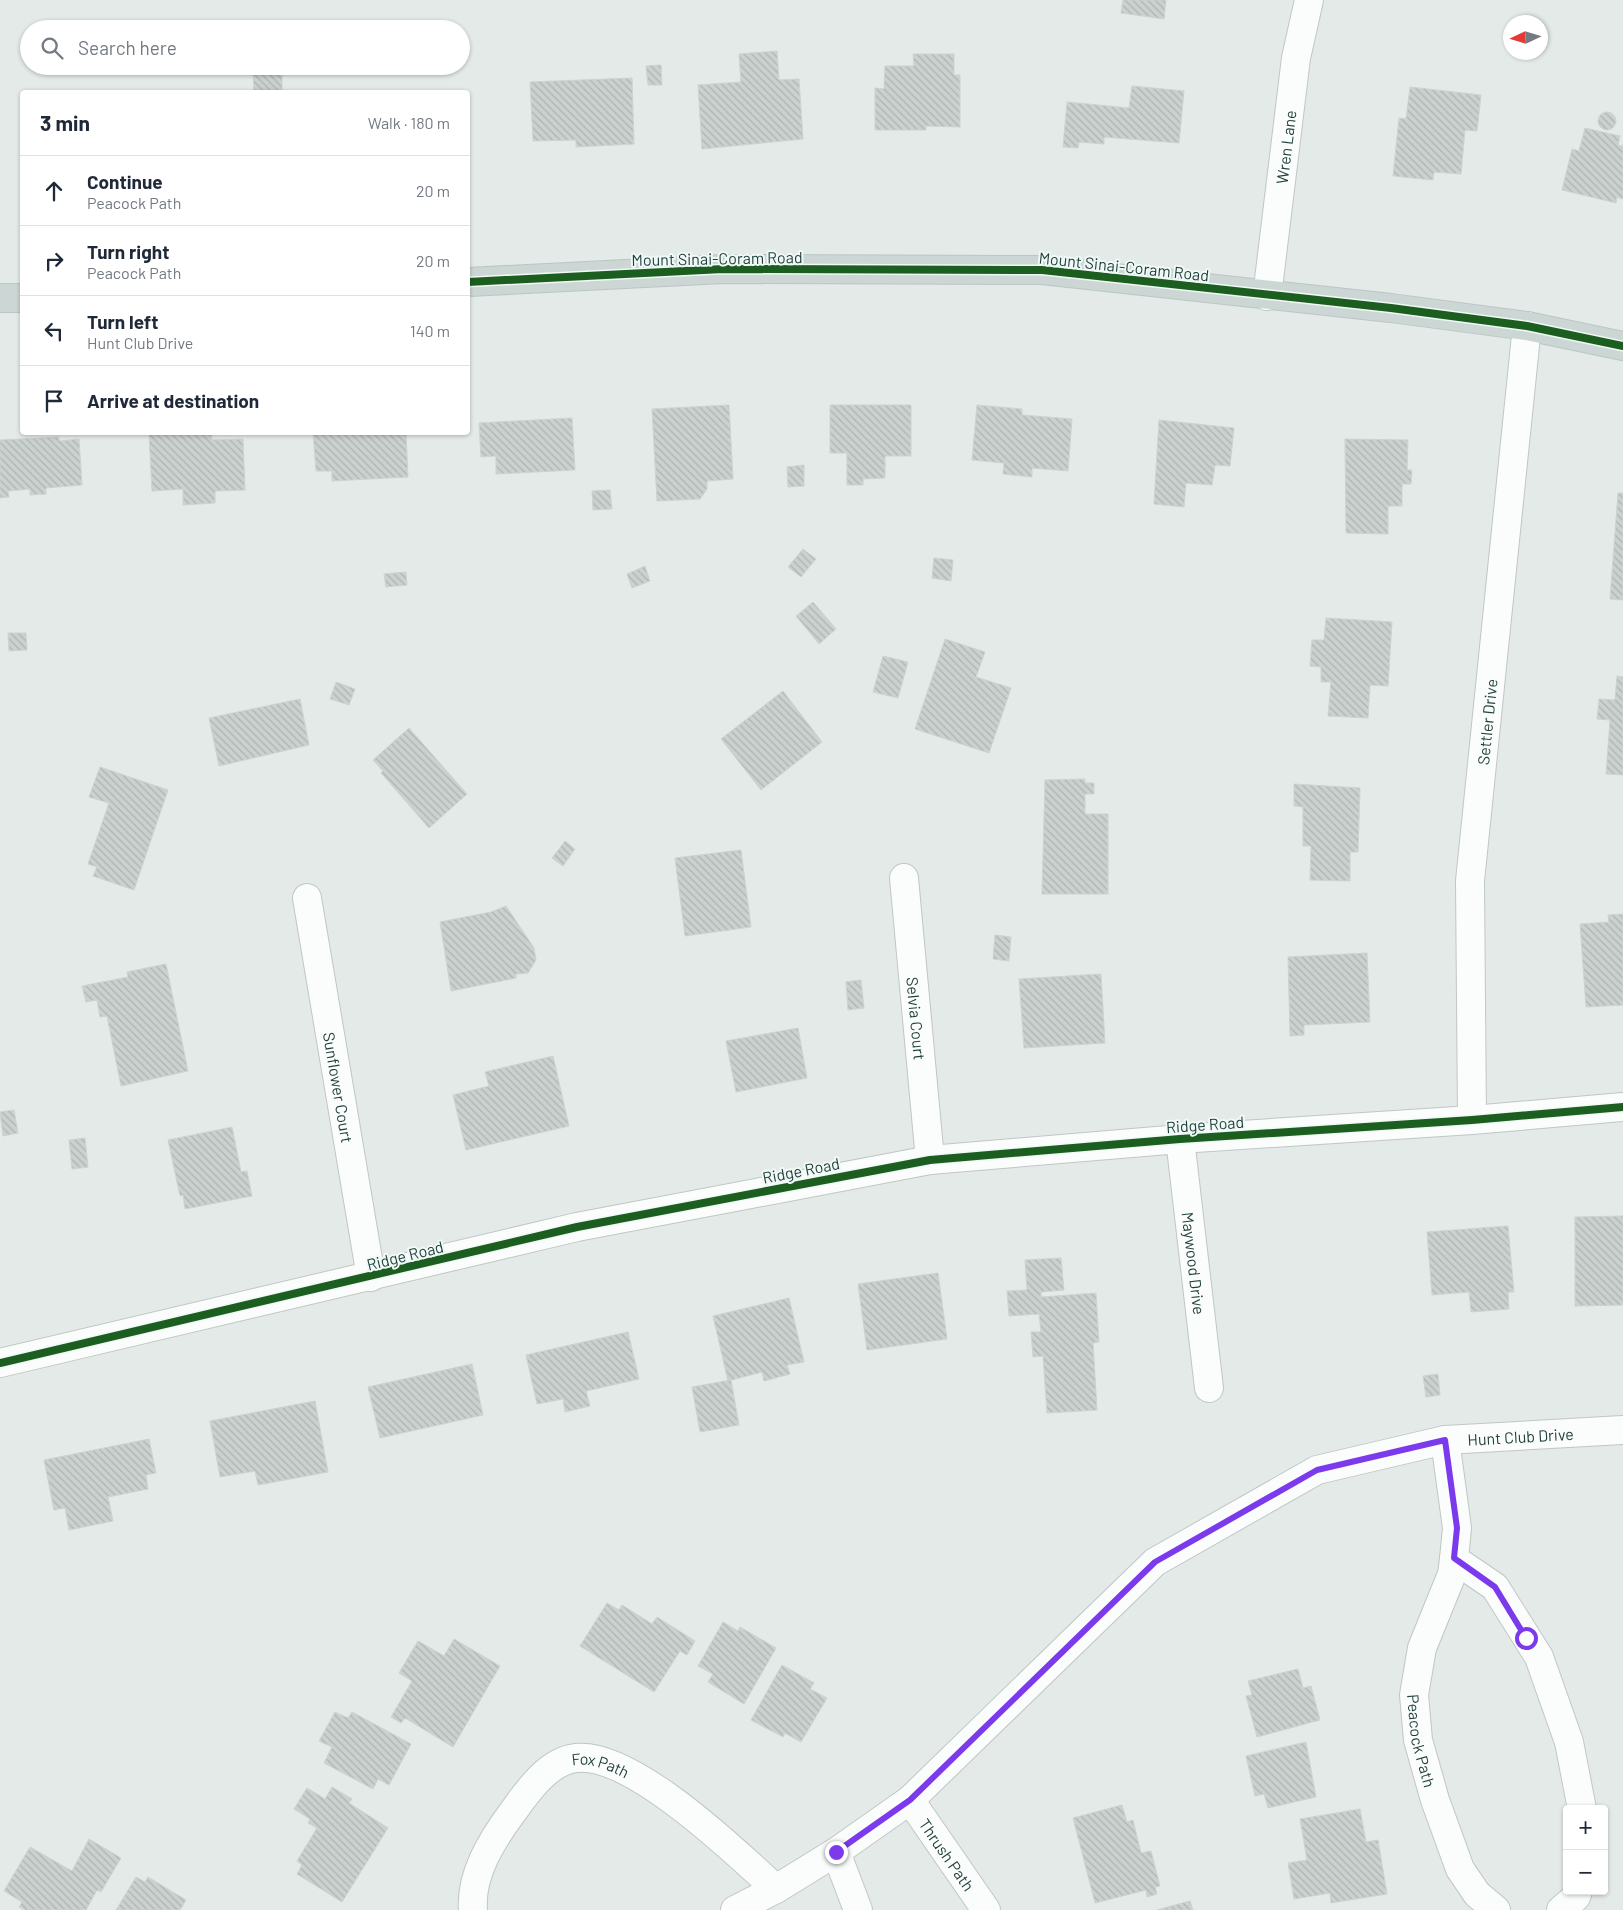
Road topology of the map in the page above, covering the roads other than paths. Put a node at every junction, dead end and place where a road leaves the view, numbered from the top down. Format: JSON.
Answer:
{"nodes":[{"id":1,"x":1309,"y":0,"type":"edge"},
{"id":2,"x":470,"y":282,"type":"edge"},
{"id":3,"x":1267,"y":296,"type":"junction"},
{"id":4,"x":0,"y":298,"type":"edge"},
{"id":5,"x":20,"y":298,"type":"edge"},
{"id":6,"x":1527,"y":326,"type":"junction"},
{"id":7,"x":1623,"y":346,"type":"edge"},
{"id":8,"x":904,"y":878,"type":"dead end"},
{"id":9,"x":307,"y":898,"type":"dead end"},
{"id":10,"x":1623,"y":1107,"type":"edge"},
{"id":11,"x":1472,"y":1120,"type":"junction"},
{"id":12,"x":1180,"y":1139,"type":"junction"},
{"id":13,"x":930,"y":1160,"type":"junction"},
{"id":14,"x":371,"y":1277,"type":"junction"},
{"id":15,"x":0,"y":1363,"type":"edge"},
{"id":16,"x":1209,"y":1388,"type":"dead end"},
{"id":17,"x":1623,"y":1430,"type":"edge"},
{"id":18,"x":1445,"y":1440,"type":"junction"},
{"id":19,"x":1454,"y":1558,"type":"junction"},
{"id":20,"x":910,"y":1800,"type":"junction"},
{"id":21,"x":1581,"y":1805,"type":"edge"},
{"id":22,"x":836,"y":1852,"type":"junction"},
{"id":23,"x":776,"y":1889,"type":"junction"},
{"id":24,"x":1577,"y":1895,"type":"edge"},
{"id":25,"x":474,"y":1910,"type":"edge"},
{"id":26,"x":735,"y":1910,"type":"edge"},
{"id":27,"x":858,"y":1910,"type":"edge"},
{"id":28,"x":986,"y":1910,"type":"edge"},
{"id":29,"x":1496,"y":1910,"type":"edge"},
{"id":30,"x":1562,"y":1910,"type":"edge"}],
"edges":[{"from":1,"to":3,"type":"street","name":"Wren Lane"},
{"from":2,"to":3,"type":"main road","name":"Mount Sinai-Coram Road"},
{"from":3,"to":6,"type":"main road","name":"Mount Sinai-Coram Road"},
{"from":4,"to":5,"type":"main road"},
{"from":6,"to":7,"type":"main road","name":"Mount Sinai-Coram Road"},
{"from":6,"to":11,"type":"street","name":"Settler Drive"},
{"from":8,"to":13,"type":"street","name":"Selvia Court"},
{"from":9,"to":14,"type":"street","name":"Sunflower Court"},
{"from":10,"to":11,"type":"street","name":"Ridge Road"},
{"from":11,"to":12,"type":"street","name":"Ridge Road"},
{"from":12,"to":13,"type":"street","name":"Ridge Road"},
{"from":12,"to":16,"type":"street","name":"Maywood Drive"},
{"from":13,"to":14,"type":"street","name":"Ridge Road"},
{"from":14,"to":15,"type":"street","name":"Ridge Road"},
{"from":17,"to":18,"type":"street","name":"Hunt Club Drive"},
{"from":18,"to":19,"type":"street","name":"Peacock Path"},
{"from":18,"to":20,"type":"street","name":"Hunt Club Drive"},
{"from":19,"to":21,"type":"street"},
{"from":19,"to":29,"type":"street","name":"Peacock Path"},
{"from":20,"to":22,"type":"street","name":"Hunt Club Drive"},
{"from":20,"to":28,"type":"street","name":"Thrush Path"},
{"from":22,"to":23,"type":"street","name":"Hunt Club Drive"},
{"from":22,"to":27,"type":"street"},
{"from":23,"to":25,"type":"street","name":"Fox Path"},
{"from":23,"to":26,"type":"street","name":"Hunt Club Drive"},
{"from":24,"to":30,"type":"street"}]}
